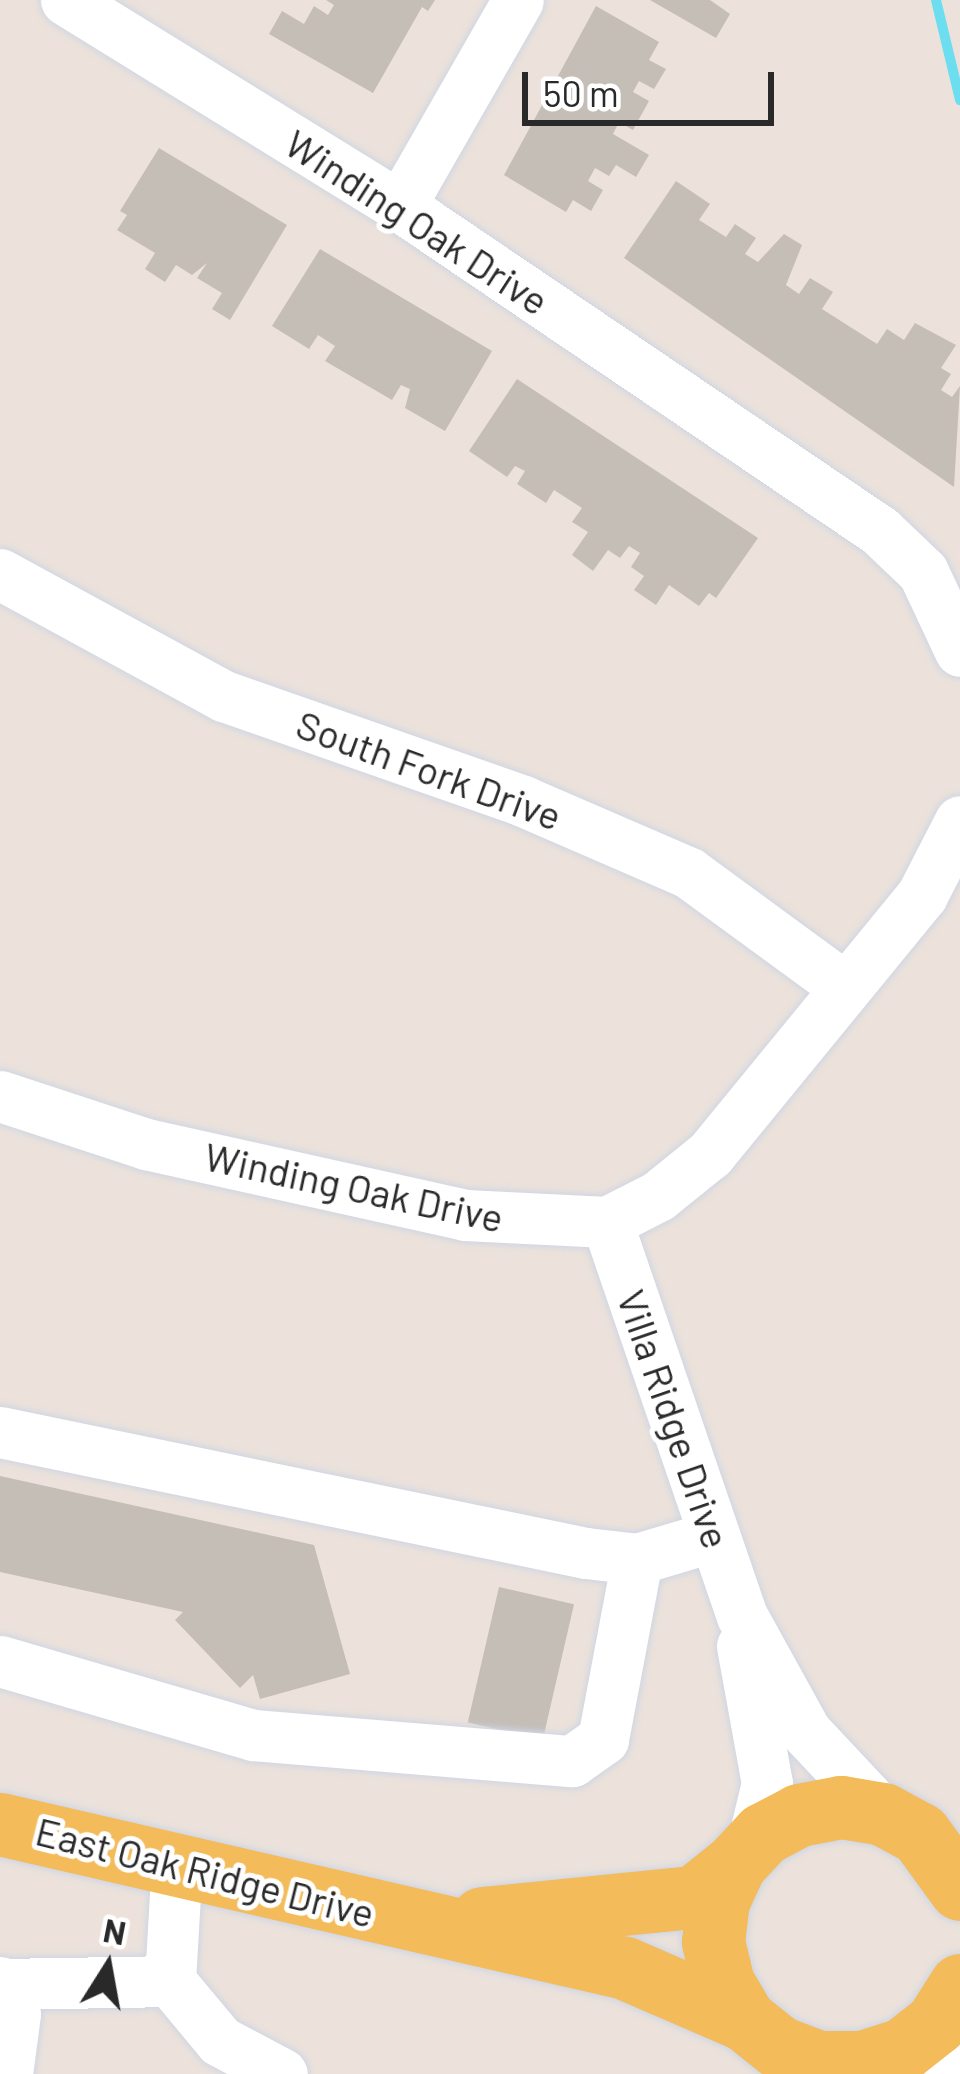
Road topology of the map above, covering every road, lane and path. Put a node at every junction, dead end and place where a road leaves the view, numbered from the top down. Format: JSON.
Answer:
{"nodes":[{"id":1,"x":66,"y":0,"type":"edge"},
{"id":2,"x":518,"y":0,"type":"edge"},
{"id":3,"x":400,"y":206,"type":"junction"},
{"id":4,"x":0,"y":574,"type":"edge"},
{"id":5,"x":960,"y":651,"type":"edge"},
{"id":6,"x":960,"y":821,"type":"edge"},
{"id":7,"x":845,"y":987,"type":"junction"},
{"id":8,"x":0,"y":1096,"type":"edge"},
{"id":9,"x":607,"y":1222,"type":"junction"},
{"id":10,"x":0,"y":1432,"type":"edge"},
{"id":11,"x":714,"y":1536,"type":"junction"},
{"id":12,"x":637,"y":1558,"type":"junction"},
{"id":13,"x":742,"y":1616,"type":"junction"},
{"id":14,"x":0,"y":1661,"type":"edge"},
{"id":15,"x":0,"y":1824,"type":"edge"},
{"id":16,"x":917,"y":1827,"type":"edge"},
{"id":17,"x":744,"y":1854,"type":"junction"},
{"id":18,"x":178,"y":1860,"type":"junction"},
{"id":19,"x":960,"y":1889,"type":"edge"},
{"id":20,"x":409,"y":1922,"type":"junction"},
{"id":21,"x":170,"y":1981,"type":"junction"},
{"id":22,"x":1,"y":1983,"type":"edge"},
{"id":23,"x":958,"y":1989,"type":"edge"},
{"id":24,"x":745,"y":2020,"type":"junction"},
{"id":25,"x":842,"y":2068,"type":"edge"},
{"id":26,"x":7,"y":2074,"type":"edge"},
{"id":27,"x":282,"y":2074,"type":"edge"},
{"id":28,"x":949,"y":2074,"type":"edge"}],
"edges":[{"from":1,"to":3,"type":"street","name":"Winding Oak Drive"},
{"from":2,"to":3,"type":"street"},
{"from":3,"to":5,"type":"street","name":"Winding Oak Drive"},
{"from":4,"to":7,"type":"street","name":"South Fork Drive"},
{"from":6,"to":7,"type":"street"},
{"from":7,"to":9,"type":"street"},
{"from":8,"to":9,"type":"street","name":"Winding Oak Drive"},
{"from":9,"to":11,"type":"street","name":"Villa Ridge Drive"},
{"from":10,"to":12,"type":"street"},
{"from":11,"to":12,"type":"street"},
{"from":11,"to":13,"type":"street","name":"Villa Ridge Drive"},
{"from":12,"to":14,"type":"street"},
{"from":13,"to":16,"type":"street","name":"Villa Ridge Drive"},
{"from":13,"to":17,"type":"street","name":"Villa Ridge Drive"},
{"from":15,"to":18,"type":"main road","name":"East Oak Ridge Drive"},
{"from":16,"to":17,"type":"main road","name":"East Oak Ridge Drive"},
{"from":16,"to":19,"type":"main road"},
{"from":17,"to":20,"type":"main road","name":"East Oak Ridge Drive"},
{"from":17,"to":24,"type":"main road"},
{"from":18,"to":20,"type":"main road","name":"East Oak Ridge Drive"},
{"from":18,"to":21,"type":"street"},
{"from":20,"to":24,"type":"main road","name":"East Oak Ridge Drive"},
{"from":21,"to":22,"type":"street"},
{"from":21,"to":27,"type":"street"},
{"from":22,"to":26,"type":"street"},
{"from":23,"to":25,"type":"main road"},
{"from":23,"to":28,"type":"street"},
{"from":24,"to":25,"type":"main road","name":"East Oak Ridge Drive"}]}
